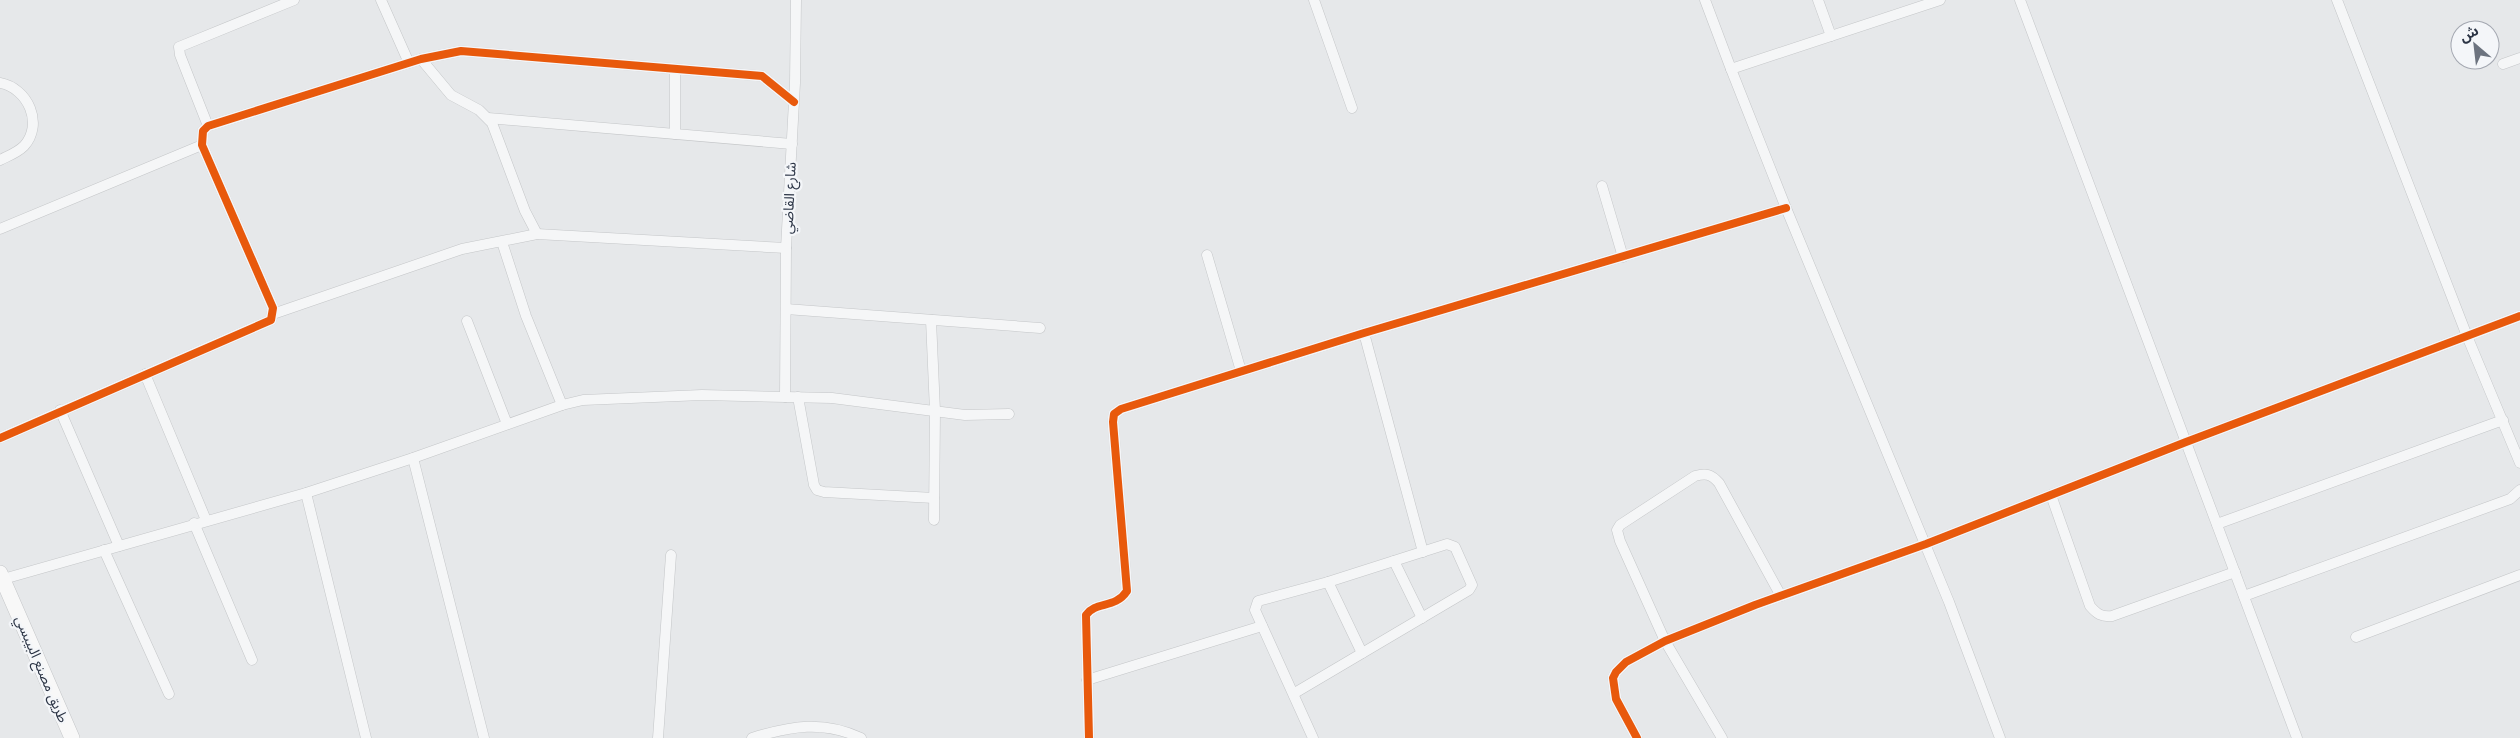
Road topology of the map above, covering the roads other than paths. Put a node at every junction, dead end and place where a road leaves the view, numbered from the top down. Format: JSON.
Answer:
{"nodes":[{"id":1,"x":294,"y":0,"type":"edge"},
{"id":2,"x":381,"y":0,"type":"edge"},
{"id":3,"x":796,"y":0,"type":"edge"},
{"id":4,"x":1314,"y":0,"type":"edge"},
{"id":5,"x":1705,"y":0,"type":"edge"},
{"id":6,"x":1818,"y":0,"type":"edge"},
{"id":7,"x":1940,"y":0,"type":"edge"},
{"id":8,"x":2020,"y":0,"type":"edge"},
{"id":9,"x":2337,"y":0,"type":"edge"},
{"id":10,"x":1831,"y":36,"type":"junction"},
{"id":11,"x":2520,"y":58,"type":"edge"},
{"id":12,"x":421,"y":59,"type":"junction"},
{"id":13,"x":409,"y":63,"type":"junction"},
{"id":14,"x":2503,"y":64,"type":"dead end"},
{"id":15,"x":675,"y":69,"type":"junction"},
{"id":16,"x":1731,"y":69,"type":"junction"},
{"id":17,"x":0,"y":83,"type":"edge"},
{"id":18,"x":794,"y":102,"type":"junction"},
{"id":19,"x":1352,"y":108,"type":"dead end"},
{"id":20,"x":488,"y":118,"type":"junction"},
{"id":21,"x":208,"y":126,"type":"junction"},
{"id":22,"x":675,"y":134,"type":"junction"},
{"id":23,"x":792,"y":144,"type":"junction"},
{"id":24,"x":202,"y":145,"type":"junction"},
{"id":25,"x":0,"y":160,"type":"edge"},
{"id":26,"x":1602,"y":186,"type":"dead end"},
{"id":27,"x":1786,"y":208,"type":"junction"},
{"id":28,"x":0,"y":229,"type":"edge"},
{"id":29,"x":537,"y":234,"type":"junction"},
{"id":30,"x":502,"y":242,"type":"junction"},
{"id":31,"x":786,"y":248,"type":"junction"},
{"id":32,"x":1207,"y":255,"type":"dead end"},
{"id":33,"x":1623,"y":257,"type":"junction"},
{"id":34,"x":786,"y":309,"type":"junction"},
{"id":35,"x":274,"y":314,"type":"junction"},
{"id":36,"x":2520,"y":316,"type":"edge"},
{"id":37,"x":931,"y":320,"type":"junction"},
{"id":38,"x":467,"y":321,"type":"dead end"},
{"id":39,"x":1040,"y":328,"type":"dead end"},
{"id":40,"x":1364,"y":333,"type":"junction"},
{"id":41,"x":2468,"y":336,"type":"junction"},
{"id":42,"x":1241,"y":371,"type":"junction"},
{"id":43,"x":145,"y":374,"type":"junction"},
{"id":44,"x":785,"y":397,"type":"junction"},
{"id":45,"x":798,"y":397,"type":"junction"},
{"id":46,"x":562,"y":405,"type":"junction"},
{"id":47,"x":60,"y":410,"type":"junction"},
{"id":48,"x":935,"y":411,"type":"junction"},
{"id":49,"x":1009,"y":414,"type":"dead end"},
{"id":50,"x":2503,"y":420,"type":"junction"},
{"id":51,"x":507,"y":424,"type":"junction"},
{"id":52,"x":0,"y":438,"type":"edge"},
{"id":53,"x":2186,"y":442,"type":"junction"},
{"id":54,"x":413,"y":458,"type":"junction"},
{"id":55,"x":2520,"y":463,"type":"edge"},
{"id":56,"x":2520,"y":490,"type":"edge"},
{"id":57,"x":306,"y":493,"type":"junction"},
{"id":58,"x":2051,"y":494,"type":"junction"},
{"id":59,"x":934,"y":498,"type":"junction"},
{"id":60,"x":206,"y":520,"type":"junction"},
{"id":61,"x":934,"y":520,"type":"dead end"},
{"id":62,"x":194,"y":524,"type":"junction"},
{"id":63,"x":2217,"y":524,"type":"junction"},
{"id":64,"x":1926,"y":544,"type":"junction"},
{"id":65,"x":119,"y":546,"type":"junction"},
{"id":66,"x":104,"y":550,"type":"junction"},
{"id":67,"x":1423,"y":552,"type":"junction"},
{"id":68,"x":671,"y":555,"type":"dead end"},
{"id":69,"x":1394,"y":561,"type":"junction"},
{"id":70,"x":2235,"y":572,"type":"junction"},
{"id":71,"x":2520,"y":575,"type":"edge"},
{"id":72,"x":1,"y":577,"type":"edge"},
{"id":73,"x":1328,"y":582,"type":"junction"},
{"id":74,"x":1781,"y":596,"type":"junction"},
{"id":75,"x":2244,"y":596,"type":"junction"},
{"id":76,"x":1422,"y":618,"type":"junction"},
{"id":77,"x":1262,"y":626,"type":"junction"},
{"id":78,"x":2356,"y":637,"type":"dead end"},
{"id":79,"x":1665,"y":641,"type":"junction"},
{"id":80,"x":1362,"y":653,"type":"junction"},
{"id":81,"x":252,"y":660,"type":"dead end"},
{"id":82,"x":1087,"y":680,"type":"junction"},
{"id":83,"x":169,"y":694,"type":"dead end"},
{"id":84,"x":1293,"y":694,"type":"junction"},
{"id":85,"x":72,"y":738,"type":"edge"},
{"id":86,"x":366,"y":738,"type":"edge"},
{"id":87,"x":484,"y":738,"type":"edge"},
{"id":88,"x":658,"y":738,"type":"edge"},
{"id":89,"x":752,"y":738,"type":"edge"},
{"id":90,"x":861,"y":738,"type":"edge"},
{"id":91,"x":1089,"y":738,"type":"edge"},
{"id":92,"x":1313,"y":738,"type":"edge"},
{"id":93,"x":1637,"y":738,"type":"edge"},
{"id":94,"x":1722,"y":738,"type":"edge"},
{"id":95,"x":2000,"y":738,"type":"edge"},
{"id":96,"x":2297,"y":738,"type":"edge"}],
"edges":[{"from":1,"to":21,"type":"street"},
{"from":2,"to":13,"type":"street"},
{"from":3,"to":18,"type":"street","name":"شارع القاضي"},
{"from":4,"to":19,"type":"street"},
{"from":5,"to":16,"type":"street"},
{"from":6,"to":10,"type":"street"},
{"from":7,"to":10,"type":"street"},
{"from":8,"to":53,"type":"street"},
{"from":9,"to":41,"type":"street"},
{"from":10,"to":16,"type":"street"},
{"from":11,"to":14,"type":"street"},
{"from":12,"to":13,"type":"street"},
{"from":12,"to":15,"type":"street"},
{"from":12,"to":20,"type":"street"},
{"from":13,"to":21,"type":"street"},
{"from":15,"to":18,"type":"street"},
{"from":15,"to":22,"type":"street"},
{"from":16,"to":27,"type":"street"},
{"from":17,"to":25,"type":"street"},
{"from":18,"to":23,"type":"street","name":"شارع القاضي"},
{"from":20,"to":22,"type":"street"},
{"from":20,"to":29,"type":"street"},
{"from":21,"to":24,"type":"street"},
{"from":22,"to":23,"type":"street"},
{"from":23,"to":31,"type":"street","name":"شارع القاضي"},
{"from":24,"to":28,"type":"street"},
{"from":24,"to":35,"type":"street"},
{"from":26,"to":33,"type":"street"},
{"from":27,"to":33,"type":"street"},
{"from":27,"to":64,"type":"street"},
{"from":29,"to":30,"type":"street"},
{"from":29,"to":31,"type":"street"},
{"from":30,"to":35,"type":"street"},
{"from":30,"to":46,"type":"street"},
{"from":31,"to":34,"type":"street","name":"شارع القاضي"},
{"from":32,"to":42,"type":"street"},
{"from":33,"to":40,"type":"street"},
{"from":34,"to":37,"type":"street"},
{"from":34,"to":44,"type":"street","name":"شارع القاضي"},
{"from":35,"to":43,"type":"street"},
{"from":36,"to":41,"type":"street"},
{"from":37,"to":39,"type":"street"},
{"from":37,"to":48,"type":"street"},
{"from":38,"to":51,"type":"street"},
{"from":40,"to":42,"type":"street"},
{"from":40,"to":67,"type":"street"},
{"from":41,"to":50,"type":"street"},
{"from":41,"to":53,"type":"street"},
{"from":42,"to":82,"type":"street"},
{"from":43,"to":47,"type":"street"},
{"from":43,"to":60,"type":"street"},
{"from":44,"to":45,"type":"street"},
{"from":44,"to":46,"type":"street"},
{"from":45,"to":48,"type":"street"},
{"from":45,"to":59,"type":"street"},
{"from":46,"to":51,"type":"street"},
{"from":47,"to":52,"type":"street"},
{"from":47,"to":65,"type":"street"},
{"from":48,"to":49,"type":"street"},
{"from":48,"to":59,"type":"street"},
{"from":50,"to":55,"type":"street"},
{"from":50,"to":63,"type":"street"},
{"from":51,"to":54,"type":"street"},
{"from":53,"to":58,"type":"street"},
{"from":53,"to":63,"type":"street"},
{"from":54,"to":57,"type":"street"},
{"from":54,"to":87,"type":"street"},
{"from":56,"to":75,"type":"street"},
{"from":57,"to":60,"type":"street"},
{"from":57,"to":86,"type":"street"},
{"from":58,"to":64,"type":"street"},
{"from":58,"to":70,"type":"street"},
{"from":59,"to":61,"type":"street"},
{"from":60,"to":62,"type":"street"},
{"from":62,"to":65,"type":"street"},
{"from":62,"to":81,"type":"street"},
{"from":63,"to":70,"type":"street"},
{"from":64,"to":74,"type":"street"},
{"from":64,"to":95,"type":"street"},
{"from":65,"to":66,"type":"street"},
{"from":66,"to":72,"type":"street"},
{"from":66,"to":83,"type":"street"},
{"from":67,"to":69,"type":"street"},
{"from":67,"to":76,"type":"street"},
{"from":68,"to":88,"type":"street"},
{"from":69,"to":73,"type":"street"},
{"from":69,"to":76,"type":"street"},
{"from":70,"to":75,"type":"street"},
{"from":71,"to":78,"type":"street"},
{"from":72,"to":85,"type":"main road","name":"طريق مصنع البيبسي"},
{"from":73,"to":77,"type":"street"},
{"from":73,"to":80,"type":"street"},
{"from":74,"to":79,"type":"street"},
{"from":74,"to":79,"type":"street"},
{"from":75,"to":96,"type":"street"},
{"from":76,"to":80,"type":"street"},
{"from":77,"to":82,"type":"street"},
{"from":77,"to":84,"type":"street"},
{"from":79,"to":93,"type":"street"},
{"from":79,"to":94,"type":"street"},
{"from":80,"to":84,"type":"street"},
{"from":82,"to":91,"type":"street"},
{"from":84,"to":92,"type":"street"},
{"from":89,"to":90,"type":"street"}]}
